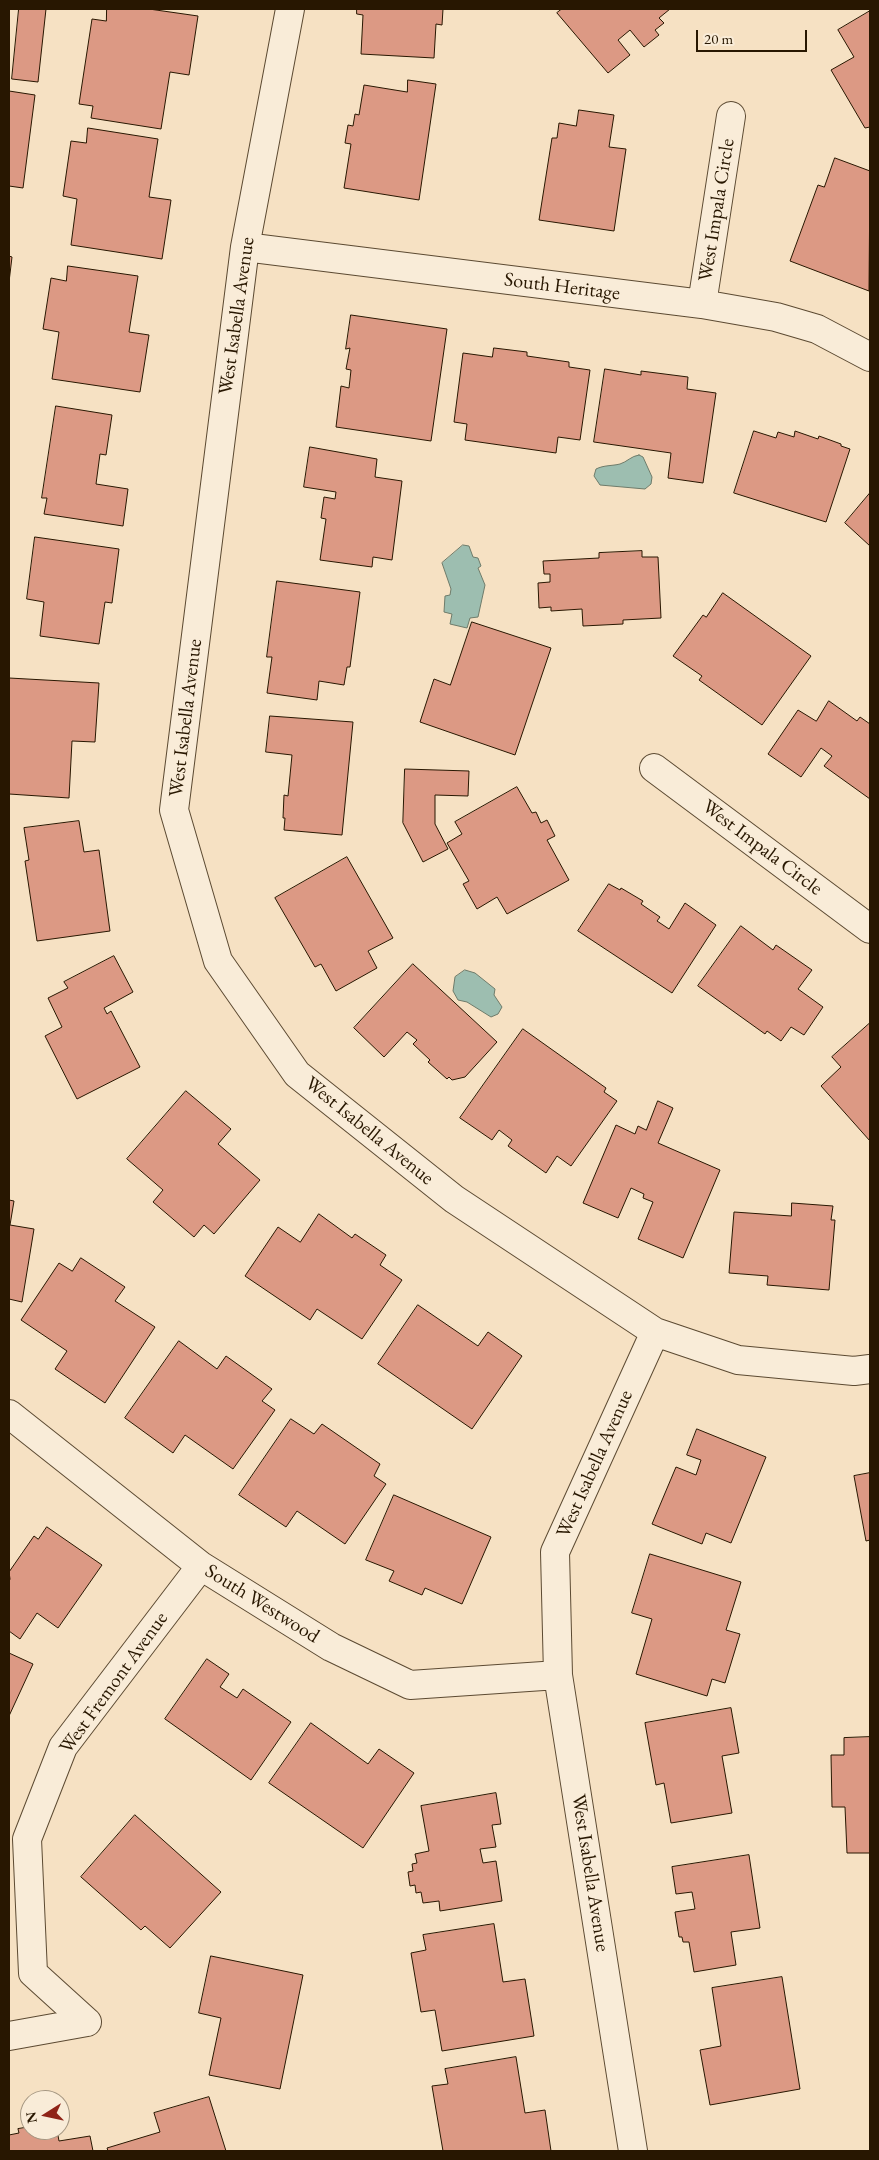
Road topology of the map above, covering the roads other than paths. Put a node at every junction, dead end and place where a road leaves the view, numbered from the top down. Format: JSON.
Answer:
{"nodes":[{"id":1,"x":290,"y":9,"type":"edge"},
{"id":2,"x":731,"y":116,"type":"dead end"},
{"id":3,"x":245,"y":247,"type":"junction"},
{"id":4,"x":702,"y":304,"type":"junction"},
{"id":5,"x":870,"y":357,"type":"edge"},
{"id":6,"x":654,"y":768,"type":"dead end"},
{"id":7,"x":870,"y":929,"type":"edge"},
{"id":8,"x":655,"y":1332,"type":"junction"},
{"id":9,"x":870,"y":1369,"type":"edge"},
{"id":10,"x":9,"y":1414,"type":"edge"},
{"id":11,"x":201,"y":1566,"type":"junction"},
{"id":12,"x":558,"y":1676,"type":"junction"},
{"id":13,"x":9,"y":2036,"type":"edge"},
{"id":14,"x":634,"y":2151,"type":"edge"}],
"edges":[{"from":1,"to":3,"type":"street","name":"West Isabella Avenue"},
{"from":2,"to":4,"type":"street","name":"West Impala Circle"},
{"from":3,"to":4,"type":"street","name":"South Heritage"},
{"from":3,"to":8,"type":"street","name":"West Isabella Avenue"},
{"from":4,"to":5,"type":"street","name":"South Heritage"},
{"from":6,"to":7,"type":"street","name":"West Impala Circle"},
{"from":8,"to":9,"type":"street"},
{"from":8,"to":12,"type":"street","name":"West Isabella Avenue"},
{"from":10,"to":11,"type":"street","name":"South Westwood"},
{"from":11,"to":12,"type":"street","name":"South Westwood"},
{"from":11,"to":13,"type":"street","name":"West Fremont Avenue"},
{"from":12,"to":14,"type":"street","name":"West Isabella Avenue"}]}
